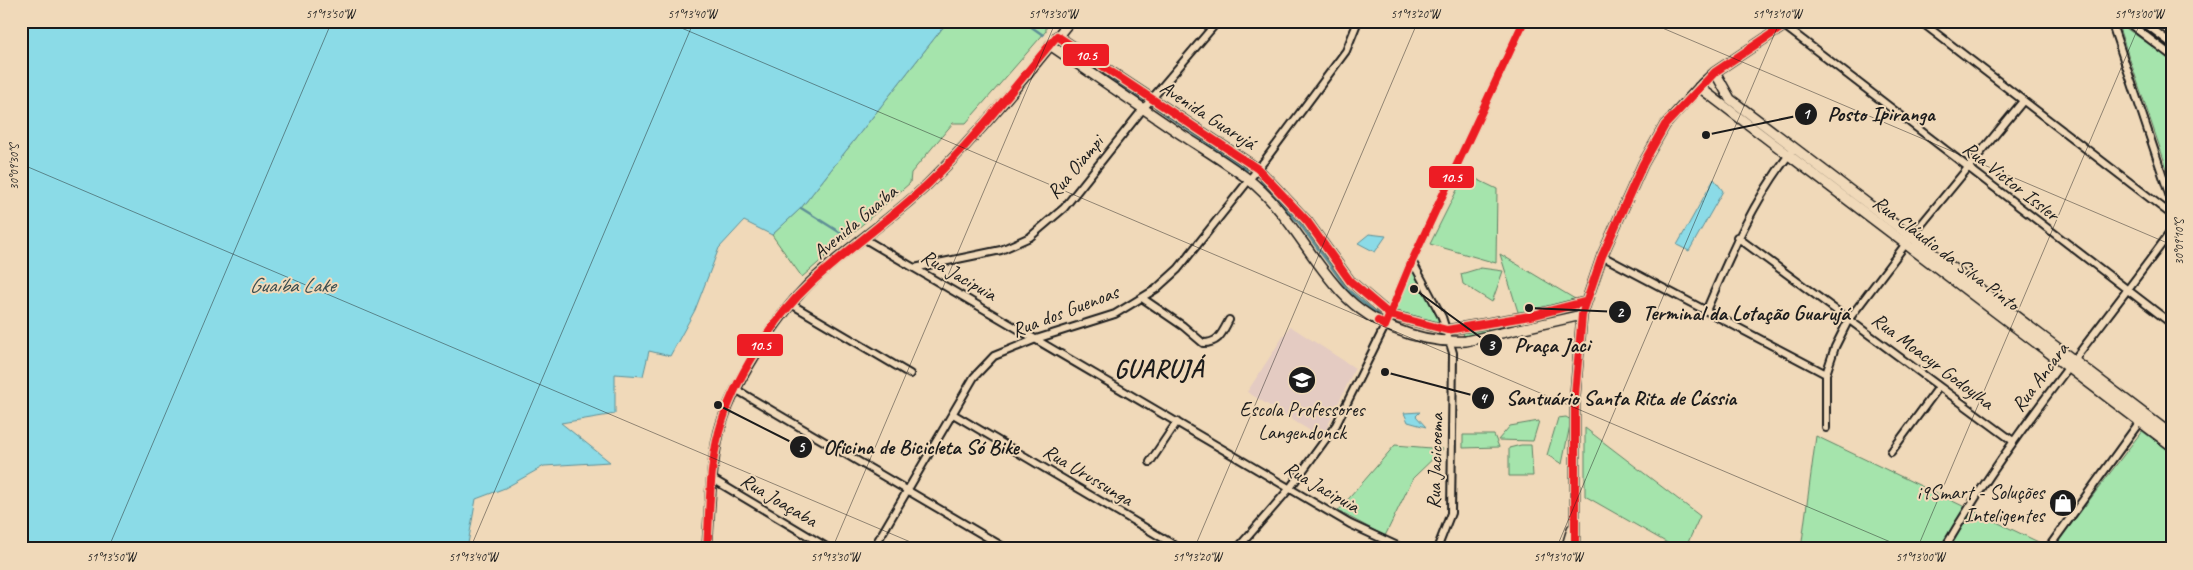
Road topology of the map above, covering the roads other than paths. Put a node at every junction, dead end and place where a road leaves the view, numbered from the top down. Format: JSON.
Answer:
{"nodes":[{"id":1,"x":1070,"y":21,"type":"edge"},
{"id":2,"x":1218,"y":21,"type":"edge"},
{"id":3,"x":1358,"y":21,"type":"edge"},
{"id":4,"x":1524,"y":21,"type":"edge"},
{"id":5,"x":1920,"y":21,"type":"edge"},
{"id":6,"x":2111,"y":21,"type":"edge"},
{"id":7,"x":2126,"y":21,"type":"edge"},
{"id":8,"x":2142,"y":21,"type":"edge"},
{"id":9,"x":1784,"y":23,"type":"edge"},
{"id":10,"x":1057,"y":36,"type":"junction"},
{"id":11,"x":2172,"y":44,"type":"edge"},
{"id":12,"x":1050,"y":45,"type":"junction"},
{"id":13,"x":2172,"y":56,"type":"edge"},
{"id":14,"x":1715,"y":72,"type":"junction"},
{"id":15,"x":1698,"y":87,"type":"junction"},
{"id":16,"x":1152,"y":99,"type":"junction"},
{"id":17,"x":2023,"y":102,"type":"junction"},
{"id":18,"x":1143,"y":109,"type":"junction"},
{"id":19,"x":1792,"y":151,"type":"junction"},
{"id":20,"x":1968,"y":168,"type":"junction"},
{"id":21,"x":1258,"y":169,"type":"junction"},
{"id":22,"x":1249,"y":180,"type":"junction"},
{"id":23,"x":2172,"y":203,"type":"edge"},
{"id":24,"x":2172,"y":216,"type":"edge"},
{"id":25,"x":2172,"y":230,"type":"edge"},
{"id":26,"x":1738,"y":236,"type":"junction"},
{"id":27,"x":862,"y":238,"type":"junction"},
{"id":28,"x":1909,"y":241,"type":"junction"},
{"id":29,"x":1602,"y":256,"type":"junction"},
{"id":30,"x":1412,"y":261,"type":"junction"},
{"id":31,"x":914,"y":268,"type":"junction"},
{"id":32,"x":2128,"y":291,"type":"junction"},
{"id":33,"x":1142,"y":298,"type":"junction"},
{"id":34,"x":1585,"y":302,"type":"junction"},
{"id":35,"x":790,"y":304,"type":"junction"},
{"id":36,"x":1706,"y":311,"type":"junction"},
{"id":37,"x":1390,"y":315,"type":"junction"},
{"id":38,"x":1582,"y":315,"type":"junction"},
{"id":39,"x":1849,"y":319,"type":"junction"},
{"id":40,"x":1229,"y":320,"type":"dead end"},
{"id":41,"x":2172,"y":324,"type":"edge"},
{"id":42,"x":1385,"y":326,"type":"junction"},
{"id":43,"x":1447,"y":330,"type":"junction"},
{"id":44,"x":1036,"y":339,"type":"junction"},
{"id":45,"x":1450,"y":342,"type":"junction"},
{"id":46,"x":2070,"y":364,"type":"junction"},
{"id":47,"x":910,"y":374,"type":"dead end"},
{"id":48,"x":1826,"y":374,"type":"junction"},
{"id":49,"x":1939,"y":387,"type":"junction"},
{"id":50,"x":737,"y":390,"type":"junction"},
{"id":51,"x":953,"y":414,"type":"junction"},
{"id":52,"x":2142,"y":418,"type":"junction"},
{"id":53,"x":1177,"y":422,"type":"junction"},
{"id":54,"x":1826,"y":428,"type":"dead end"},
{"id":55,"x":2172,"y":435,"type":"edge"},
{"id":56,"x":2013,"y":441,"type":"junction"},
{"id":57,"x":2172,"y":446,"type":"edge"},
{"id":58,"x":1891,"y":452,"type":"dead end"},
{"id":59,"x":1150,"y":462,"type":"dead end"},
{"id":60,"x":711,"y":478,"type":"junction"},
{"id":61,"x":1290,"y":488,"type":"junction"},
{"id":62,"x":908,"y":491,"type":"junction"},
{"id":63,"x":1575,"y":520,"type":"junction"},
{"id":64,"x":2049,"y":547,"type":"dead end"},
{"id":65,"x":707,"y":549,"type":"edge"},
{"id":66,"x":830,"y":549,"type":"edge"},
{"id":67,"x":874,"y":549,"type":"edge"},
{"id":68,"x":1007,"y":549,"type":"edge"},
{"id":69,"x":1181,"y":549,"type":"edge"},
{"id":70,"x":1237,"y":549,"type":"edge"},
{"id":71,"x":1404,"y":549,"type":"edge"},
{"id":72,"x":1437,"y":549,"type":"edge"},
{"id":73,"x":1566,"y":549,"type":"edge"},
{"id":74,"x":1575,"y":549,"type":"edge"},
{"id":75,"x":1944,"y":549,"type":"edge"}],
"edges":[{"from":1,"to":10,"type":"street","name":"Avenida Guaíba"},
{"from":2,"to":16,"type":"street","name":"Rua Oiampi"},
{"from":3,"to":21,"type":"street","name":"Rua dos Guenoas"},
{"from":4,"to":30,"type":"street"},
{"from":5,"to":17,"type":"street"},
{"from":6,"to":23,"type":"street"},
{"from":7,"to":13,"type":"street"},
{"from":8,"to":11,"type":"street"},
{"from":9,"to":14,"type":"street"},
{"from":9,"to":20,"type":"street","name":"Rua Victor Issler"},
{"from":10,"to":12,"type":"street","name":"Avenida Guaíba"},
{"from":10,"to":16,"type":"street","name":"Avenida Guarujá"},
{"from":12,"to":18,"type":"street","name":"Avenida Guarujá"},
{"from":12,"to":27,"type":"street","name":"Avenida Guaíba"},
{"from":14,"to":15,"type":"street"},
{"from":14,"to":19,"type":"street","name":"Rua Cláudio da Silva Pinto"},
{"from":15,"to":19,"type":"street","name":"Rua Cláudio da Silva Pinto"},
{"from":15,"to":29,"type":"street"},
{"from":16,"to":18,"type":"street","name":"Rua Oiampi"},
{"from":16,"to":21,"type":"street","name":"Avenida Guarujá"},
{"from":17,"to":20,"type":"street"},
{"from":17,"to":24,"type":"street"},
{"from":18,"to":22,"type":"street","name":"Avenida Guarujá"},
{"from":18,"to":31,"type":"street","name":"Rua Oiampi"},
{"from":19,"to":26,"type":"street"},
{"from":19,"to":28,"type":"street","name":"Rua Cláudio da Silva Pinto"},
{"from":20,"to":28,"type":"street"},
{"from":20,"to":32,"type":"street","name":"Rua Victor Issler"},
{"from":21,"to":22,"type":"street","name":"Rua dos Guenoas"},
{"from":21,"to":37,"type":"street","name":"Avenida Guarujá"},
{"from":22,"to":33,"type":"street","name":"Rua dos Guenoas"},
{"from":22,"to":42,"type":"street","name":"Avenida Guarujá"},
{"from":25,"to":32,"type":"street","name":"Rua Ancara"},
{"from":26,"to":36,"type":"street"},
{"from":26,"to":39,"type":"street","name":"Rua Moacyr Godoylha"},
{"from":27,"to":31,"type":"street","name":"Rua Jacipuia"},
{"from":27,"to":35,"type":"street","name":"Avenida Guaíba"},
{"from":28,"to":39,"type":"street"},
{"from":28,"to":46,"type":"street","name":"Rua Cláudio da Silva Pinto"},
{"from":29,"to":34,"type":"street"},
{"from":29,"to":36,"type":"street"},
{"from":30,"to":37,"type":"street"},
{"from":30,"to":43,"type":"street","name":"Rua Jacicoema"},
{"from":31,"to":44,"type":"street","name":"Rua Jacipuia"},
{"from":32,"to":41,"type":"street","name":"Rua Victor Issler"},
{"from":32,"to":46,"type":"street","name":"Rua Ancara"},
{"from":33,"to":40,"type":"street"},
{"from":33,"to":44,"type":"street","name":"Rua dos Guenoas"},
{"from":34,"to":38,"type":"street"},
{"from":34,"to":43,"type":"street","name":"Avenida Guarujá"},
{"from":35,"to":47,"type":"street"},
{"from":35,"to":50,"type":"street","name":"Avenida Guaíba"},
{"from":36,"to":48,"type":"street"},
{"from":37,"to":42,"type":"street"},
{"from":37,"to":43,"type":"street","name":"Avenida Guarujá"},
{"from":38,"to":45,"type":"street","name":"Avenida Guarujá"},
{"from":38,"to":63,"type":"street"},
{"from":39,"to":48,"type":"street"},
{"from":39,"to":49,"type":"street","name":"Rua Moacyr Godoylha"},
{"from":42,"to":45,"type":"street","name":"Avenida Guarujá"},
{"from":42,"to":61,"type":"street"},
{"from":43,"to":45,"type":"street","name":"Rua Jacicoema"},
{"from":44,"to":51,"type":"street","name":"Rua dos Guenoas"},
{"from":44,"to":53,"type":"street","name":"Rua Jacipuia"},
{"from":45,"to":72,"type":"street","name":"Rua Jacicoema"},
{"from":46,"to":52,"type":"street","name":"Rua Cláudio da Silva Pinto"},
{"from":46,"to":56,"type":"street","name":"Rua Ancara"},
{"from":48,"to":54,"type":"street"},
{"from":49,"to":56,"type":"street","name":"Rua Moacyr Godoylha"},
{"from":49,"to":58,"type":"street"},
{"from":50,"to":60,"type":"street","name":"Avenida Guaíba"},
{"from":50,"to":62,"type":"street"},
{"from":51,"to":62,"type":"street","name":"Rua dos Guenoas"},
{"from":51,"to":69,"type":"street","name":"Rua Urussunga"},
{"from":52,"to":55,"type":"street","name":"Rua Cláudio da Silva Pinto"},
{"from":52,"to":57,"type":"street","name":"Rua Cláudio da Silva Pinto"},
{"from":52,"to":64,"type":"street"},
{"from":53,"to":59,"type":"street"},
{"from":53,"to":61,"type":"street","name":"Rua Jacipuia"},
{"from":56,"to":75,"type":"street","name":"Rua Ancara"},
{"from":60,"to":65,"type":"street","name":"Avenida Guaíba"},
{"from":60,"to":66,"type":"street","name":"Rua Joaçaba"},
{"from":61,"to":70,"type":"street"},
{"from":61,"to":71,"type":"street","name":"Rua Jacipuia"},
{"from":62,"to":67,"type":"street","name":"Rua dos Guenoas"},
{"from":62,"to":68,"type":"street"},
{"from":63,"to":73,"type":"street"},
{"from":63,"to":74,"type":"street"}]}
